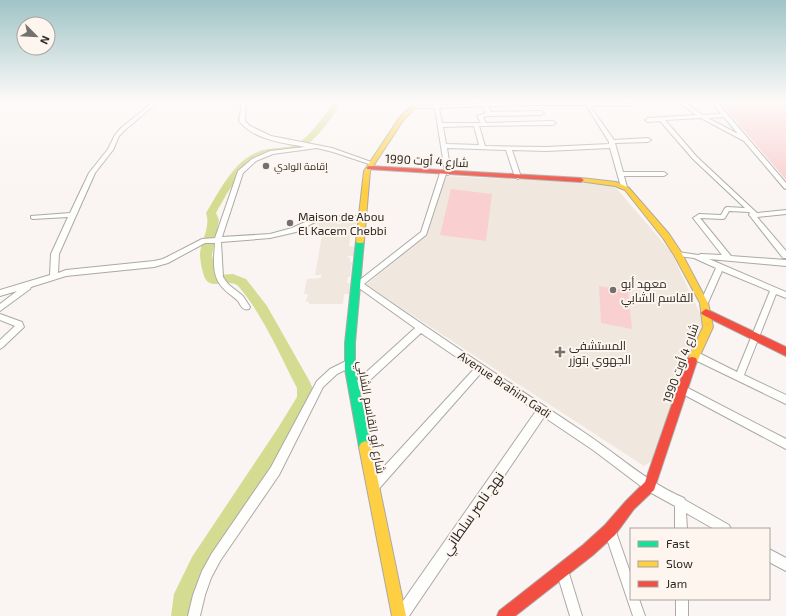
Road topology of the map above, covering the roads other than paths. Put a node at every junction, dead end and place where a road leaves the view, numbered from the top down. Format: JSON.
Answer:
{"nodes":[{"id":1,"x":122,"y":131,"type":"edge"},
{"id":2,"x":256,"y":131,"type":"edge"},
{"id":3,"x":394,"y":131,"type":"edge"},
{"id":4,"x":441,"y":131,"type":"edge"},
{"id":5,"x":478,"y":131,"type":"edge"},
{"id":6,"x":604,"y":131,"type":"edge"},
{"id":7,"x":670,"y":131,"type":"edge"},
{"id":8,"x":729,"y":131,"type":"edge"},
{"id":9,"x":739,"y":131,"type":"edge"},
{"id":10,"x":648,"y":140,"type":"dead end"},
{"id":11,"x":749,"y":142,"type":"junction"},
{"id":12,"x":612,"y":144,"type":"junction"},
{"id":13,"x":443,"y":146,"type":"junction"},
{"id":14,"x":482,"y":146,"type":"junction"},
{"id":15,"x":316,"y":147,"type":"junction"},
{"id":16,"x":509,"y":148,"type":"junction"},
{"id":17,"x":369,"y":168,"type":"junction"},
{"id":18,"x":446,"y":173,"type":"junction"},
{"id":19,"x":620,"y":174,"type":"junction"},
{"id":20,"x":664,"y":174,"type":"dead end"},
{"id":21,"x":518,"y":177,"type":"junction"},
{"id":22,"x":624,"y":187,"type":"junction"},
{"id":23,"x":786,"y":187,"type":"edge"},
{"id":24,"x":752,"y":212,"type":"junction"},
{"id":25,"x":786,"y":212,"type":"edge"},
{"id":26,"x":73,"y":215,"type":"junction"},
{"id":27,"x":33,"y":217,"type":"dead end"},
{"id":28,"x":362,"y":218,"type":"junction"},
{"id":29,"x":216,"y":240,"type":"junction"},
{"id":30,"x":678,"y":254,"type":"junction"},
{"id":31,"x":695,"y":256,"type":"junction"},
{"id":32,"x":786,"y":256,"type":"edge"},
{"id":33,"x":729,"y":259,"type":"junction"},
{"id":34,"x":786,"y":263,"type":"edge"},
{"id":35,"x":720,"y":268,"type":"junction"},
{"id":36,"x":54,"y":276,"type":"junction"},
{"id":37,"x":29,"y":285,"type":"junction"},
{"id":38,"x":357,"y":285,"type":"junction"},
{"id":39,"x":774,"y":290,"type":"junction"},
{"id":40,"x":0,"y":293,"type":"edge"},
{"id":41,"x":786,"y":295,"type":"edge"},
{"id":42,"x":704,"y":304,"type":"junction"},
{"id":43,"x":246,"y":307,"type":"dead end"},
{"id":44,"x":0,"y":308,"type":"edge"},
{"id":45,"x":706,"y":314,"type":"junction"},
{"id":46,"x":0,"y":317,"type":"edge"},
{"id":47,"x":421,"y":328,"type":"junction"},
{"id":48,"x":754,"y":336,"type":"junction"},
{"id":49,"x":0,"y":345,"type":"edge"},
{"id":50,"x":786,"y":352,"type":"edge"},
{"id":51,"x":694,"y":354,"type":"junction"},
{"id":52,"x":350,"y":363,"type":"junction"},
{"id":53,"x":480,"y":368,"type":"junction"},
{"id":54,"x":739,"y":377,"type":"junction"},
{"id":55,"x":354,"y":389,"type":"junction"},
{"id":56,"x":682,"y":389,"type":"junction"},
{"id":57,"x":786,"y":400,"type":"edge"},
{"id":58,"x":543,"y":410,"type":"junction"},
{"id":59,"x":786,"y":444,"type":"edge"},
{"id":60,"x":650,"y":486,"type":"junction"},
{"id":61,"x":372,"y":487,"type":"junction"},
{"id":62,"x":680,"y":502,"type":"junction"},
{"id":63,"x":681,"y":528,"type":"edge"},
{"id":64,"x":723,"y":528,"type":"edge"},
{"id":65,"x":610,"y":530,"type":"junction"},
{"id":66,"x":770,"y":556,"type":"edge"},
{"id":67,"x":786,"y":565,"type":"edge"},
{"id":68,"x":562,"y":570,"type":"junction"},
{"id":69,"x":630,"y":590,"type":"edge"},
{"id":70,"x":633,"y":600,"type":"edge"},
{"id":71,"x":682,"y":600,"type":"edge"},
{"id":72,"x":194,"y":616,"type":"edge"},
{"id":73,"x":400,"y":616,"type":"edge"},
{"id":74,"x":504,"y":616,"type":"edge"},
{"id":75,"x":576,"y":616,"type":"edge"},
{"id":76,"x":639,"y":616,"type":"edge"},
{"id":77,"x":682,"y":616,"type":"edge"}],
"edges":[{"from":1,"to":26,"type":"street"},
{"from":2,"to":15,"type":"street"},
{"from":3,"to":17,"type":"street"},
{"from":4,"to":13,"type":"street"},
{"from":5,"to":14,"type":"street"},
{"from":6,"to":12,"type":"street"},
{"from":7,"to":24,"type":"street"},
{"from":8,"to":11,"type":"street"},
{"from":9,"to":11,"type":"street"},
{"from":10,"to":12,"type":"street"},
{"from":11,"to":23,"type":"street"},
{"from":12,"to":16,"type":"street"},
{"from":12,"to":19,"type":"street"},
{"from":13,"to":14,"type":"street"},
{"from":13,"to":18,"type":"street"},
{"from":14,"to":16,"type":"street"},
{"from":15,"to":17,"type":"street"},
{"from":15,"to":29,"type":"street"},
{"from":16,"to":21,"type":"street"},
{"from":17,"to":18,"type":"street","name":"شارع 4 أوت 1990"},
{"from":17,"to":28,"type":"street","name":"شارع أبو القاسم الشابي"},
{"from":18,"to":21,"type":"street","name":"شارع 4 أوت 1990"},
{"from":18,"to":38,"type":"street"},
{"from":19,"to":20,"type":"street"},
{"from":19,"to":22,"type":"street"},
{"from":21,"to":22,"type":"street","name":"شارع 4 أوت 1990"},
{"from":22,"to":30,"type":"street","name":"شارع 4 أوت 1990"},
{"from":24,"to":25,"type":"street"},
{"from":24,"to":32,"type":"street"},
{"from":24,"to":33,"type":"street"},
{"from":26,"to":27,"type":"street"},
{"from":26,"to":36,"type":"street"},
{"from":28,"to":29,"type":"street"},
{"from":28,"to":38,"type":"street","name":"شارع أبو القاسم الشابي"},
{"from":29,"to":36,"type":"street"},
{"from":29,"to":43,"type":"street"},
{"from":30,"to":31,"type":"street"},
{"from":30,"to":42,"type":"street","name":"شارع 4 أوت 1990"},
{"from":31,"to":33,"type":"street"},
{"from":31,"to":35,"type":"street"},
{"from":33,"to":34,"type":"street"},
{"from":35,"to":39,"type":"street"},
{"from":35,"to":42,"type":"street"},
{"from":36,"to":37,"type":"street"},
{"from":37,"to":40,"type":"street"},
{"from":37,"to":44,"type":"street"},
{"from":38,"to":47,"type":"street","name":"Avenue Brahim Gadi"},
{"from":38,"to":52,"type":"street","name":"شارع أبو القاسم الشابي"},
{"from":39,"to":41,"type":"street"},
{"from":39,"to":48,"type":"street"},
{"from":42,"to":45,"type":"street","name":"شارع 4 أوت 1990"},
{"from":45,"to":48,"type":"street"},
{"from":45,"to":51,"type":"street","name":"شارع 4 أوت 1990"},
{"from":46,"to":49,"type":"street"},
{"from":47,"to":53,"type":"street","name":"Avenue Brahim Gadi"},
{"from":47,"to":55,"type":"street"},
{"from":48,"to":50,"type":"street"},
{"from":48,"to":54,"type":"street"},
{"from":51,"to":54,"type":"street"},
{"from":51,"to":56,"type":"street","name":"شارع 4 أوت 1990"},
{"from":52,"to":55,"type":"street","name":"شارع أبو القاسم الشابي"},
{"from":52,"to":72,"type":"street"},
{"from":53,"to":58,"type":"street","name":"Avenue Brahim Gadi"},
{"from":53,"to":61,"type":"street"},
{"from":54,"to":57,"type":"street"},
{"from":55,"to":61,"type":"street","name":"شارع أبو القاسم الشابي"},
{"from":56,"to":59,"type":"street"},
{"from":56,"to":60,"type":"street","name":"شارع 4 أوت 1990"},
{"from":58,"to":60,"type":"street","name":"Avenue Brahim Gadi"},
{"from":58,"to":73,"type":"street","name":"نهج ناصر سلطاني"},
{"from":60,"to":62,"type":"street","name":"Avenue Brahim Gadi"},
{"from":60,"to":65,"type":"street","name":"شارع 4 أوت 1990"},
{"from":61,"to":73,"type":"street","name":"شارع أبو القاسم الشابي"},
{"from":62,"to":63,"type":"street"},
{"from":62,"to":64,"type":"street","name":"Avenue Brahim Gadi"},
{"from":65,"to":68,"type":"street","name":"شارع 4 أوت 1990"},
{"from":65,"to":69,"type":"street"},
{"from":66,"to":67,"type":"street"},
{"from":68,"to":74,"type":"street","name":"شارع 4 أوت 1990"},
{"from":68,"to":75,"type":"street"},
{"from":70,"to":76,"type":"street"},
{"from":71,"to":77,"type":"street"}]}
